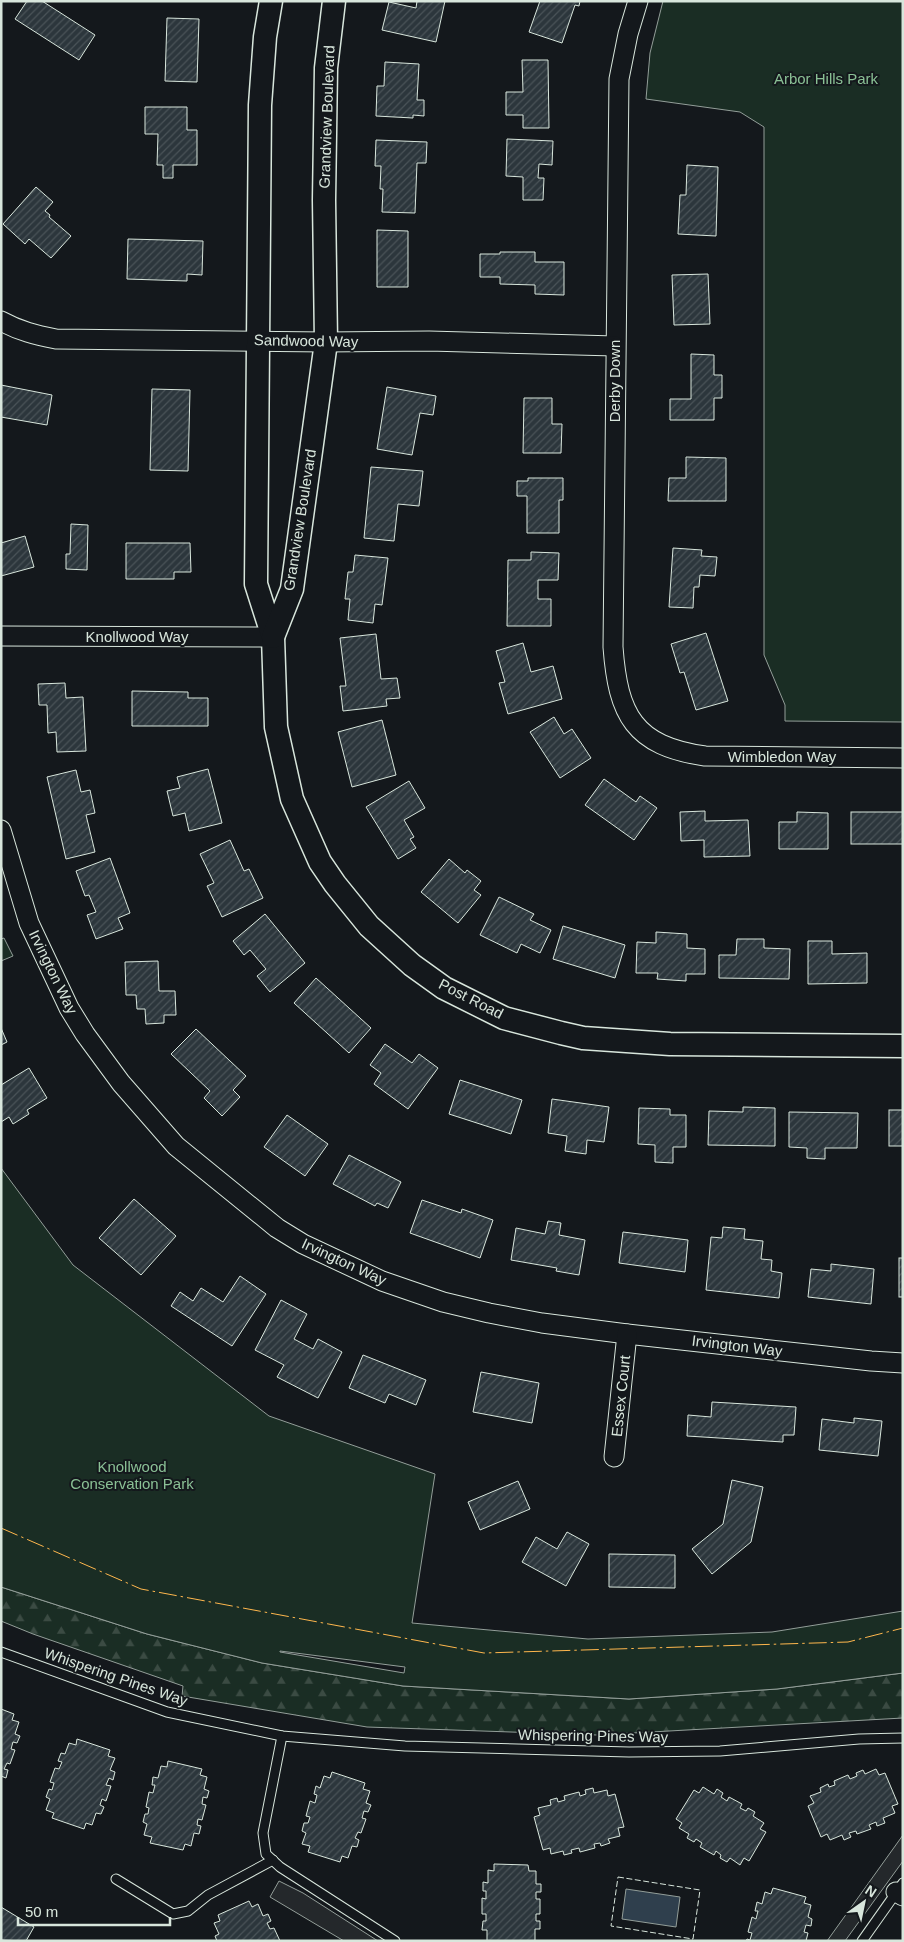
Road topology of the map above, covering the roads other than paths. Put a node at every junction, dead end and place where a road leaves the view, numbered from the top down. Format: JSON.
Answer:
{"nodes":[{"id":1,"x":271,"y":1,"type":"edge"},
{"id":2,"x":334,"y":1,"type":"edge"},
{"id":3,"x":638,"y":1,"type":"edge"},
{"id":4,"x":1,"y":321,"type":"edge"},
{"id":5,"x":259,"y":340,"type":"junction"},
{"id":6,"x":326,"y":342,"type":"junction"},
{"id":7,"x":615,"y":346,"type":"junction"},
{"id":8,"x":1,"y":636,"type":"edge"},
{"id":9,"x":273,"y":637,"type":"junction"},
{"id":10,"x":662,"y":745,"type":"joint"},
{"id":11,"x":903,"y":758,"type":"edge"},
{"id":12,"x":1,"y":830,"type":"edge"},
{"id":13,"x":903,"y":1046,"type":"edge"},
{"id":14,"x":628,"y":1334,"type":"junction"},
{"id":15,"x":903,"y":1363,"type":"edge"},
{"id":16,"x":614,"y":1458,"type":"dead end"},
{"id":17,"x":1,"y":1652,"type":"edge"},
{"id":18,"x":282,"y":1736,"type":"junction"},
{"id":19,"x":903,"y":1738,"type":"edge"},
{"id":20,"x":273,"y":1860,"type":"junction"},
{"id":21,"x":116,"y":1879,"type":"dead end"},
{"id":22,"x":901,"y":1890,"type":"edge"},
{"id":23,"x":395,"y":1941,"type":"edge"},
{"id":24,"x":862,"y":1941,"type":"edge"}],
"edges":[{"from":1,"to":5,"type":"street","name":"Grandview Boulevard"},
{"from":2,"to":6,"type":"street","name":"Grandview Boulevard"},
{"from":3,"to":7,"type":"street","name":"Derby Down"},
{"from":4,"to":5,"type":"street","name":"Sandwood Way"},
{"from":5,"to":6,"type":"street","name":"Sandwood Way"},
{"from":5,"to":9,"type":"street","name":"Grandview Boulevard"},
{"from":6,"to":7,"type":"street","name":"Sandwood Way"},
{"from":6,"to":9,"type":"street","name":"Grandview Boulevard"},
{"from":7,"to":10,"type":"street","name":"Derby Down"},
{"from":8,"to":9,"type":"street","name":"Knollwood Way"},
{"from":9,"to":13,"type":"street","name":"Post Road"},
{"from":10,"to":11,"type":"street","name":"Wimbledon Way"},
{"from":12,"to":14,"type":"street","name":"Irvington Way"},
{"from":14,"to":15,"type":"street","name":"Irvington Way"},
{"from":14,"to":16,"type":"street","name":"Essex Court"},
{"from":17,"to":18,"type":"lane","name":"Whispering Pines Way"},
{"from":18,"to":19,"type":"lane","name":"Whispering Pines Way"},
{"from":18,"to":20,"type":"lane"},
{"from":20,"to":21,"type":"lane"},
{"from":20,"to":23,"type":"lane"},
{"from":22,"to":24,"type":"lane"}]}
